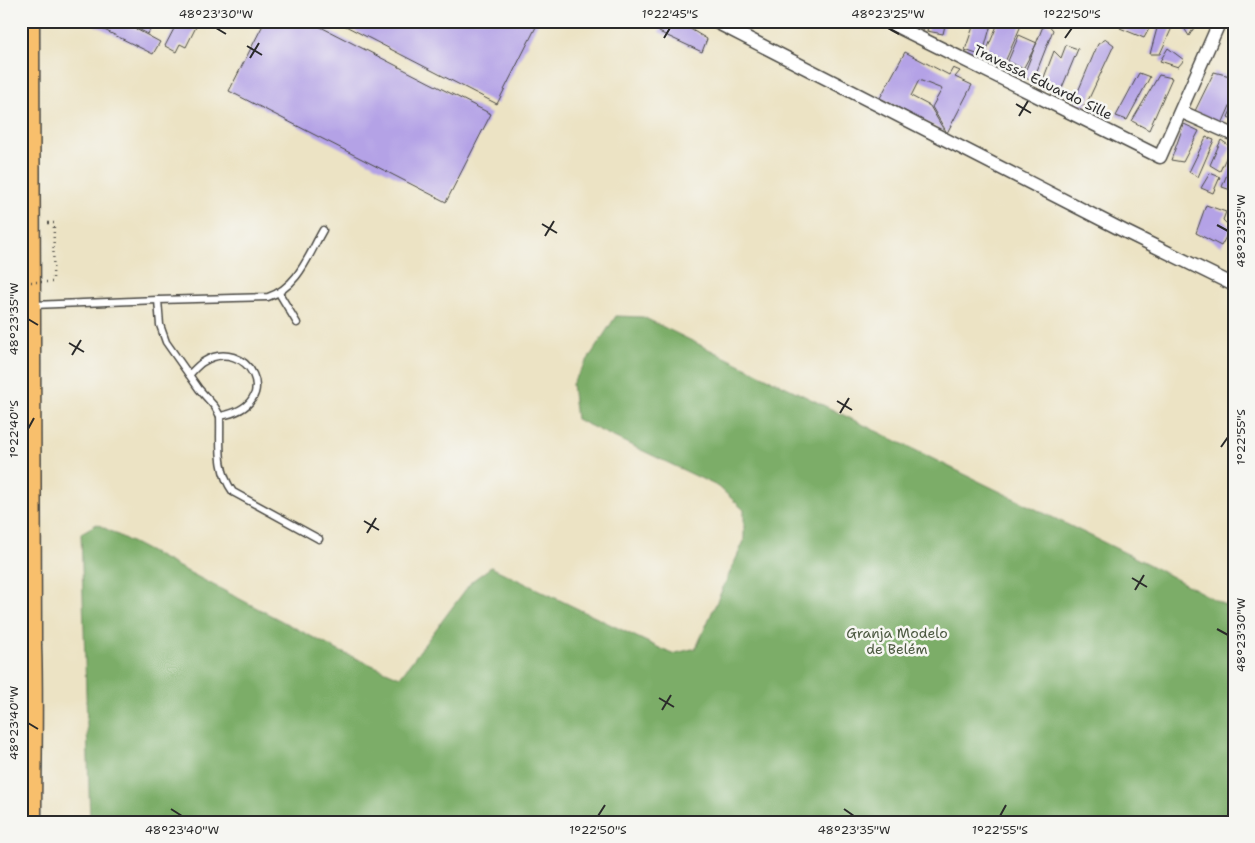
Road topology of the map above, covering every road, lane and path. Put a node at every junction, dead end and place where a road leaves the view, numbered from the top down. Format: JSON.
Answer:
{"nodes":[{"id":1,"x":28,"y":21,"type":"edge"},
{"id":2,"x":714,"y":21,"type":"edge"},
{"id":3,"x":886,"y":21,"type":"edge"},
{"id":4,"x":1220,"y":21,"type":"edge"},
{"id":5,"x":1182,"y":112,"type":"junction"},
{"id":6,"x":1234,"y":135,"type":"edge"},
{"id":7,"x":45,"y":224,"type":"dead end"},
{"id":8,"x":323,"y":230,"type":"dead end"},
{"id":9,"x":21,"y":282,"type":"edge"},
{"id":10,"x":47,"y":282,"type":"dead end"},
{"id":11,"x":1234,"y":285,"type":"edge"},
{"id":12,"x":48,"y":291,"type":"dead end"},
{"id":13,"x":279,"y":293,"type":"junction"},
{"id":14,"x":158,"y":300,"type":"junction"},
{"id":15,"x":29,"y":305,"type":"junction"},
{"id":16,"x":297,"y":323,"type":"dead end"},
{"id":17,"x":189,"y":375,"type":"junction"},
{"id":18,"x":220,"y":416,"type":"junction"},
{"id":19,"x":319,"y":538,"type":"dead end"},
{"id":20,"x":30,"y":822,"type":"edge"}],
"edges":[{"from":1,"to":15,"type":"highway"},
{"from":2,"to":11,"type":"street"},
{"from":3,"to":5,"type":"street","name":"Travessa Eduardo Sille"},
{"from":4,"to":5,"type":"street"},
{"from":5,"to":6,"type":"street"},
{"from":7,"to":9,"type":"path","bridge":true},
{"from":8,"to":13,"type":"lane"},
{"from":10,"to":12,"type":"path"},
{"from":13,"to":14,"type":"lane"},
{"from":13,"to":16,"type":"lane"},
{"from":14,"to":15,"type":"lane"},
{"from":14,"to":17,"type":"lane"},
{"from":15,"to":20,"type":"highway"},
{"from":17,"to":18,"type":"lane"},
{"from":17,"to":18,"type":"lane"},
{"from":18,"to":19,"type":"lane"}]}
